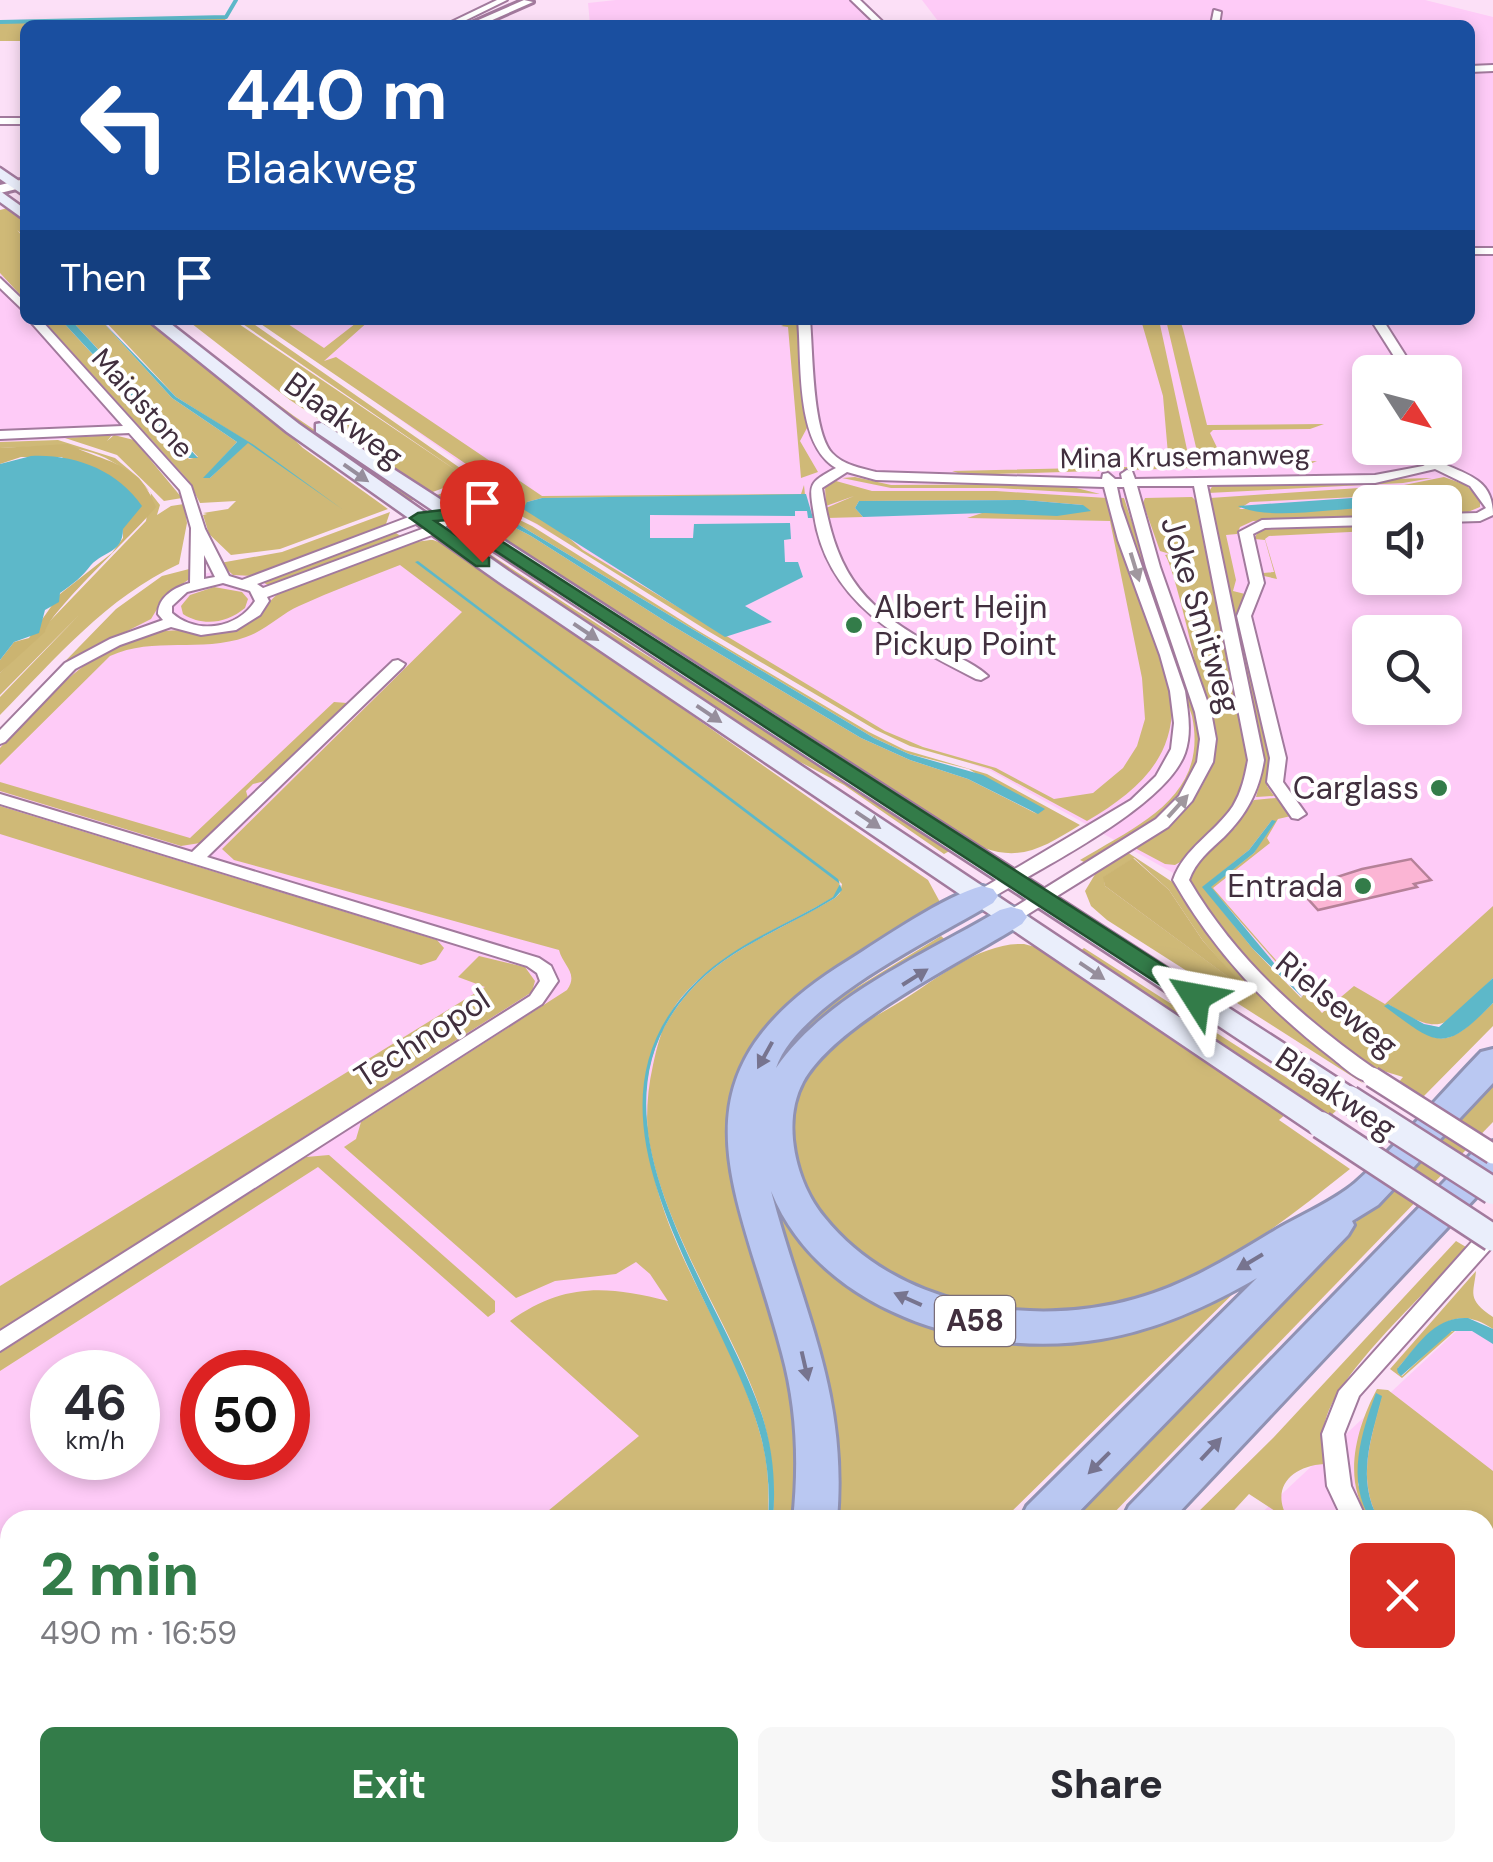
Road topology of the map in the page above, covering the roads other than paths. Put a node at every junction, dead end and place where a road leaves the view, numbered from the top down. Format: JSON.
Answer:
{"nodes":[{"id":1,"x":504,"y":0,"type":"edge"},
{"id":2,"x":855,"y":0,"type":"edge"},
{"id":3,"x":529,"y":1,"type":"edge"},
{"id":4,"x":1217,"y":12,"type":"dead end"},
{"id":5,"x":460,"y":20,"type":"edge"},
{"id":6,"x":484,"y":20,"type":"edge"},
{"id":7,"x":490,"y":20,"type":"edge"},
{"id":8,"x":877,"y":20,"type":"edge"},
{"id":9,"x":1216,"y":20,"type":"edge"},
{"id":10,"x":0,"y":281,"type":"edge"},
{"id":11,"x":20,"y":303,"type":"edge"},
{"id":12,"x":39,"y":325,"type":"edge"},
{"id":13,"x":162,"y":325,"type":"edge"},
{"id":14,"x":185,"y":325,"type":"edge"},
{"id":15,"x":805,"y":325,"type":"edge"},
{"id":16,"x":1380,"y":325,"type":"edge"},
{"id":17,"x":1399,"y":355,"type":"edge"},
{"id":18,"x":133,"y":429,"type":"junction"},
{"id":19,"x":0,"y":435,"type":"edge"},
{"id":20,"x":1432,"y":465,"type":"edge"},
{"id":21,"x":1438,"y":465,"type":"edge"},
{"id":22,"x":847,"y":467,"type":"junction"},
{"id":23,"x":1396,"y":475,"type":"junction"},
{"id":24,"x":1108,"y":478,"type":"junction"},
{"id":25,"x":1128,"y":478,"type":"junction"},
{"id":26,"x":1199,"y":480,"type":"junction"},
{"id":27,"x":1462,"y":518,"type":"edge"},
{"id":28,"x":435,"y":520,"type":"junction"},
{"id":29,"x":1352,"y":522,"type":"edge"},
{"id":30,"x":198,"y":528,"type":"junction"},
{"id":31,"x":223,"y":579,"type":"junction"},
{"id":32,"x":197,"y":583,"type":"junction"},
{"id":33,"x":247,"y":583,"type":"junction"},
{"id":34,"x":262,"y":594,"type":"junction"},
{"id":35,"x":170,"y":622,"type":"junction"},
{"id":36,"x":398,"y":664,"type":"dead end"},
{"id":37,"x":981,"y":676,"type":"dead end"},
{"id":38,"x":0,"y":739,"type":"edge"},
{"id":39,"x":0,"y":799,"type":"edge"},
{"id":40,"x":1298,"y":814,"type":"dead end"},
{"id":41,"x":196,"y":858,"type":"junction"},
{"id":42,"x":1003,"y":897,"type":"junction"},
{"id":43,"x":1045,"y":897,"type":"junction"},
{"id":44,"x":1493,"y":1061,"type":"edge"},
{"id":45,"x":1493,"y":1154,"type":"edge"},
{"id":46,"x":1493,"y":1191,"type":"edge"},
{"id":47,"x":1365,"y":1196,"type":"junction"},
{"id":48,"x":1493,"y":1235,"type":"edge"},
{"id":49,"x":0,"y":1342,"type":"edge"},
{"id":50,"x":815,"y":1510,"type":"edge"},
{"id":51,"x":1052,"y":1510,"type":"edge"},
{"id":52,"x":1154,"y":1510,"type":"edge"},
{"id":53,"x":1350,"y":1510,"type":"edge"}],
"edges":[{"from":1,"to":5,"type":"street"},
{"from":2,"to":8,"type":"street"},
{"from":3,"to":6,"type":"street"},
{"from":3,"to":7,"type":"street"},
{"from":4,"to":9,"type":"street"},
{"from":10,"to":11,"type":"street"},
{"from":12,"to":18,"type":"street","name":"Maidstone"},
{"from":13,"to":28,"type":"main road","name":"Blaakweg","one_way":true},
{"from":14,"to":28,"type":"main road","name":"Blaakweg"},
{"from":15,"to":22,"type":"street"},
{"from":16,"to":17,"type":"street"},
{"from":18,"to":19,"type":"street"},
{"from":18,"to":30,"type":"street","name":"Maidstone"},
{"from":20,"to":23,"type":"street","name":"Mina Krusemanweg"},
{"from":21,"to":27,"type":"street"},
{"from":22,"to":24,"type":"street","name":"Mina Krusemanweg"},
{"from":22,"to":37,"type":"street"},
{"from":23,"to":25,"type":"street","name":"Mina Krusemanweg"},
{"from":23,"to":26,"type":"street","name":"Mina Krusemanweg"},
{"from":24,"to":25,"type":"street","name":"Mina Krusemanweg"},
{"from":24,"to":42,"type":"street","name":"Joke Smitweg","one_way":true},
{"from":25,"to":26,"type":"street","name":"Mina Krusemanweg"},
{"from":43,"to":25,"type":"street","name":"Joke Smitweg","one_way":true},
{"from":26,"to":45,"type":"street","name":"Rielseweg","bridge":true},
{"from":28,"to":33,"type":"street"},
{"from":28,"to":34,"type":"street"},
{"from":28,"to":42,"type":"main road","name":"Blaakweg","one_way":true},
{"from":28,"to":42,"type":"main road","name":"Blaakweg"},
{"from":29,"to":40,"type":"street"},
{"from":30,"to":31,"type":"street","name":"Maidstone"},
{"from":30,"to":32,"type":"street","name":"Maidstone"},
{"from":31,"to":32,"type":"street"},
{"from":31,"to":33,"type":"street"},
{"from":32,"to":35,"type":"street"},
{"from":33,"to":34,"type":"street"},
{"from":34,"to":35,"type":"street"},
{"from":35,"to":38,"type":"street"},
{"from":36,"to":41,"type":"street"},
{"from":39,"to":41,"type":"street","name":"Technopol"},
{"from":41,"to":49,"type":"street","name":"Technopol"},
{"from":42,"to":43,"type":"main road","name":"Blaakweg"},
{"from":42,"to":43,"type":"street","name":"Joke Smitweg"},
{"from":47,"to":42,"type":"highway","number":"A58","one_way":true},
{"from":42,"to":48,"type":"main road","name":"Blaakweg","one_way":true,"bridge":true},
{"from":42,"to":50,"type":"highway","one_way":true},
{"from":43,"to":46,"type":"main road","name":"Blaakweg","bridge":true},
{"from":44,"to":47,"type":"highway","number":"A58"},
{"from":52,"to":45,"type":"highway","one_way":true},
{"from":47,"to":51,"type":"highway","number":"A58","one_way":true},
{"from":48,"to":53,"type":"street"}]}
